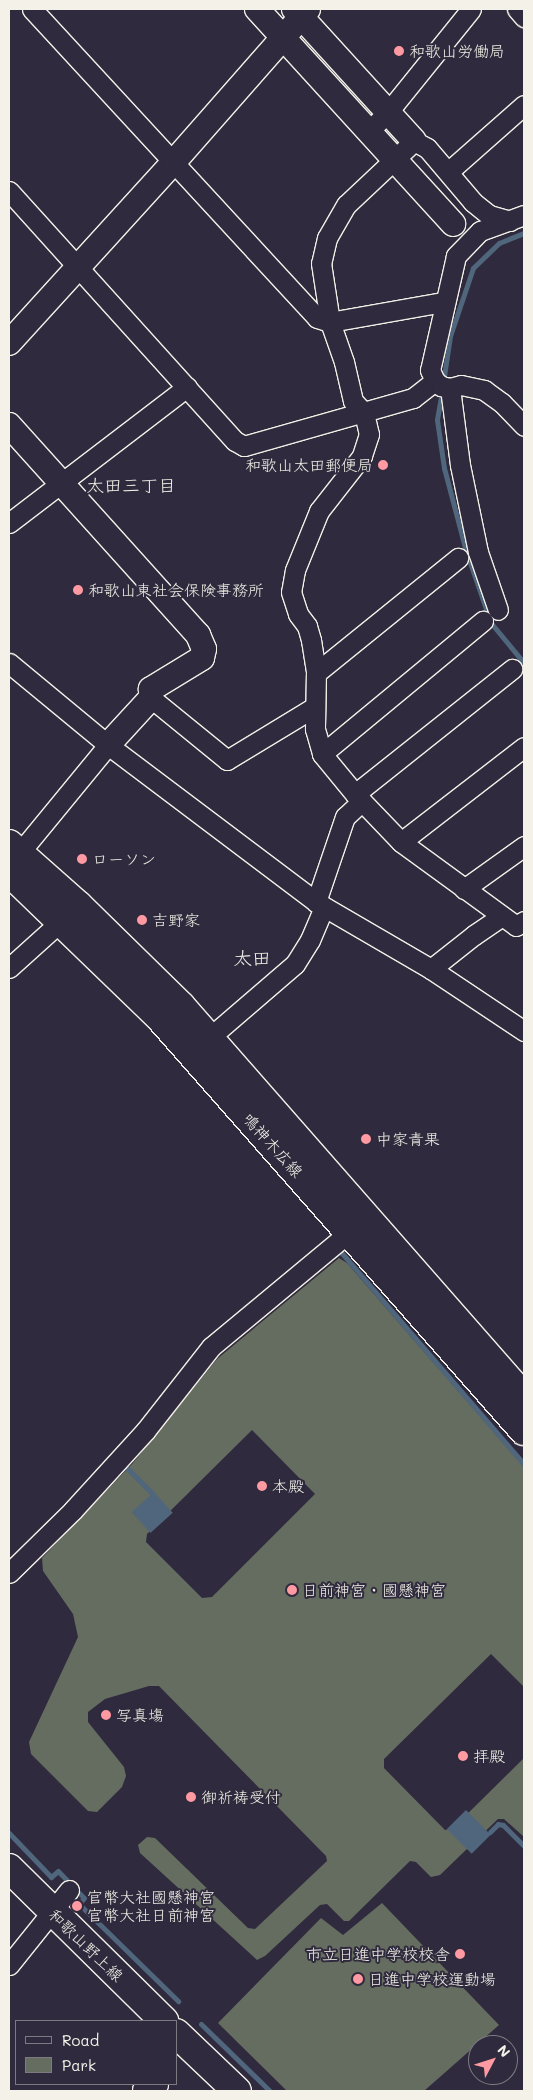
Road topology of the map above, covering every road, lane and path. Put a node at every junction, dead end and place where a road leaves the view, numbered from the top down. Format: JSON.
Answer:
{"nodes":[{"id":1,"x":32,"y":9,"type":"edge"},
{"id":2,"x":257,"y":9,"type":"edge"},
{"id":3,"x":471,"y":9,"type":"edge"},
{"id":4,"x":517,"y":9,"type":"edge"},
{"id":5,"x":301,"y":11,"type":"edge"},
{"id":6,"x":524,"y":16,"type":"edge"},
{"id":7,"x":283,"y":37,"type":"junction"},
{"id":8,"x":524,"y":106,"type":"edge"},
{"id":9,"x":388,"y":112,"type":"junction"},
{"id":10,"x":368,"y":132,"type":"junction"},
{"id":11,"x":414,"y":141,"type":"junction"},
{"id":12,"x":394,"y":160,"type":"junction"},
{"id":13,"x":172,"y":164,"type":"junction"},
{"id":14,"x":448,"y":172,"type":"junction"},
{"id":15,"x":9,"y":191,"type":"edge"},
{"id":16,"x":473,"y":202,"type":"junction"},
{"id":17,"x":517,"y":218,"type":"edge"},
{"id":18,"x":453,"y":224,"type":"junction"},
{"id":19,"x":480,"y":232,"type":"junction"},
{"id":20,"x":456,"y":256,"type":"junction"},
{"id":21,"x":78,"y":268,"type":"junction"},
{"id":22,"x":444,"y":302,"type":"junction"},
{"id":23,"x":330,"y":322,"type":"junction"},
{"id":24,"x":9,"y":343,"type":"edge"},
{"id":25,"x":442,"y":384,"type":"junction"},
{"id":26,"x":187,"y":387,"type":"junction"},
{"id":27,"x":364,"y":413,"type":"junction"},
{"id":28,"x":9,"y":425,"type":"edge"},
{"id":29,"x":524,"y":426,"type":"edge"},
{"id":30,"x":61,"y":483,"type":"junction"},
{"id":31,"x":9,"y":523,"type":"edge"},
{"id":32,"x":458,"y":558,"type":"dead end"},
{"id":33,"x":9,"y":663,"type":"edge"},
{"id":34,"x":512,"y":669,"type":"dead end"},
{"id":35,"x":316,"y":673,"type":"junction"},
{"id":36,"x":151,"y":698,"type":"junction"},
{"id":37,"x":314,"y":707,"type":"junction"},
{"id":38,"x":108,"y":745,"type":"junction"},
{"id":39,"x":524,"y":747,"type":"edge"},
{"id":40,"x":322,"y":754,"type":"junction"},
{"id":41,"x":358,"y":797,"type":"junction"},
{"id":42,"x":401,"y":842,"type":"junction"},
{"id":43,"x":524,"y":846,"type":"edge"},
{"id":44,"x":11,"y":858,"type":"edge"},
{"id":45,"x":464,"y":889,"type":"junction"},
{"id":46,"x":320,"y":904,"type":"junction"},
{"id":47,"x":70,"y":913,"type":"junction"},
{"id":48,"x":517,"y":923,"type":"edge"},
{"id":49,"x":9,"y":968,"type":"edge"},
{"id":50,"x":431,"y":969,"type":"junction"},
{"id":51,"x":524,"y":1031,"type":"edge"},
{"id":52,"x":209,"y":1038,"type":"junction"},
{"id":53,"x":358,"y":1225,"type":"junction"},
{"id":54,"x":524,"y":1397,"type":"edge"},
{"id":55,"x":524,"y":1431,"type":"edge"},
{"id":56,"x":9,"y":1572,"type":"edge"},
{"id":57,"x":9,"y":1868,"type":"edge"},
{"id":58,"x":69,"y":1890,"type":"dead end"},
{"id":59,"x":52,"y":1913,"type":"junction"},
{"id":60,"x":9,"y":1965,"type":"edge"},
{"id":61,"x":163,"y":2020,"type":"edge"},
{"id":62,"x":180,"y":2046,"type":"edge"},
{"id":63,"x":237,"y":2091,"type":"edge"}],
"edges":[{"from":1,"to":13,"type":"street"},
{"from":2,"to":7,"type":"street"},
{"from":3,"to":9,"type":"street"},
{"from":4,"to":6,"type":"street"},
{"from":5,"to":7,"type":"street"},
{"from":5,"to":9,"type":"street"},
{"from":7,"to":10,"type":"street"},
{"from":7,"to":13,"type":"street"},
{"from":8,"to":14,"type":"street"},
{"from":9,"to":10,"type":"street"},
{"from":9,"to":11,"type":"street"},
{"from":10,"to":12,"type":"street"},
{"from":11,"to":12,"type":"street"},
{"from":11,"to":14,"type":"street"},
{"from":12,"to":18,"type":"street"},
{"from":12,"to":23,"type":"street"},
{"from":13,"to":21,"type":"street"},
{"from":13,"to":23,"type":"street"},
{"from":14,"to":16,"type":"street"},
{"from":15,"to":21,"type":"street"},
{"from":16,"to":17,"type":"street"},
{"from":16,"to":19,"type":"street"},
{"from":17,"to":19,"type":"street"},
{"from":18,"to":19,"type":"street"},
{"from":18,"to":20,"type":"street"},
{"from":19,"to":20,"type":"street"},
{"from":20,"to":22,"type":"street"},
{"from":21,"to":24,"type":"street"},
{"from":21,"to":26,"type":"street"},
{"from":22,"to":23,"type":"street"},
{"from":22,"to":25,"type":"street"},
{"from":23,"to":27,"type":"street"},
{"from":25,"to":27,"type":"street"},
{"from":25,"to":29,"type":"street"},
{"from":25,"to":40,"type":"street"},
{"from":26,"to":27,"type":"street"},
{"from":26,"to":30,"type":"street"},
{"from":27,"to":35,"type":"street"},
{"from":28,"to":30,"type":"street"},
{"from":30,"to":31,"type":"street"},
{"from":30,"to":36,"type":"street"},
{"from":32,"to":35,"type":"street"},
{"from":33,"to":38,"type":"street"},
{"from":34,"to":41,"type":"street"},
{"from":35,"to":37,"type":"street"},
{"from":36,"to":37,"type":"street"},
{"from":36,"to":38,"type":"street"},
{"from":37,"to":40,"type":"street"},
{"from":38,"to":44,"type":"street"},
{"from":38,"to":46,"type":"street"},
{"from":39,"to":42,"type":"street"},
{"from":40,"to":41,"type":"street"},
{"from":41,"to":42,"type":"street"},
{"from":41,"to":46,"type":"street"},
{"from":42,"to":45,"type":"street"},
{"from":43,"to":45,"type":"street"},
{"from":44,"to":47,"type":"main road","name":"鳴神木広線"},
{"from":45,"to":48,"type":"street"},
{"from":46,"to":50,"type":"street"},
{"from":46,"to":52,"type":"street"},
{"from":47,"to":49,"type":"street"},
{"from":47,"to":52,"type":"main road","name":"鳴神木広線"},
{"from":47,"to":53,"type":"main road","name":"鳴神木広線"},
{"from":48,"to":50,"type":"street"},
{"from":50,"to":51,"type":"street"},
{"from":52,"to":53,"type":"main road","name":"鳴神木広線"},
{"from":53,"to":54,"type":"main road","name":"鳴神木広線"},
{"from":53,"to":55,"type":"main road","name":"鳴神木広線"},
{"from":53,"to":56,"type":"street"},
{"from":57,"to":59,"type":"main road","name":"和歌山野上線"},
{"from":58,"to":59,"type":"street"},
{"from":59,"to":60,"type":"street"},
{"from":59,"to":61,"type":"main road","name":"和歌山野上線"},
{"from":62,"to":63,"type":"main road"}]}
